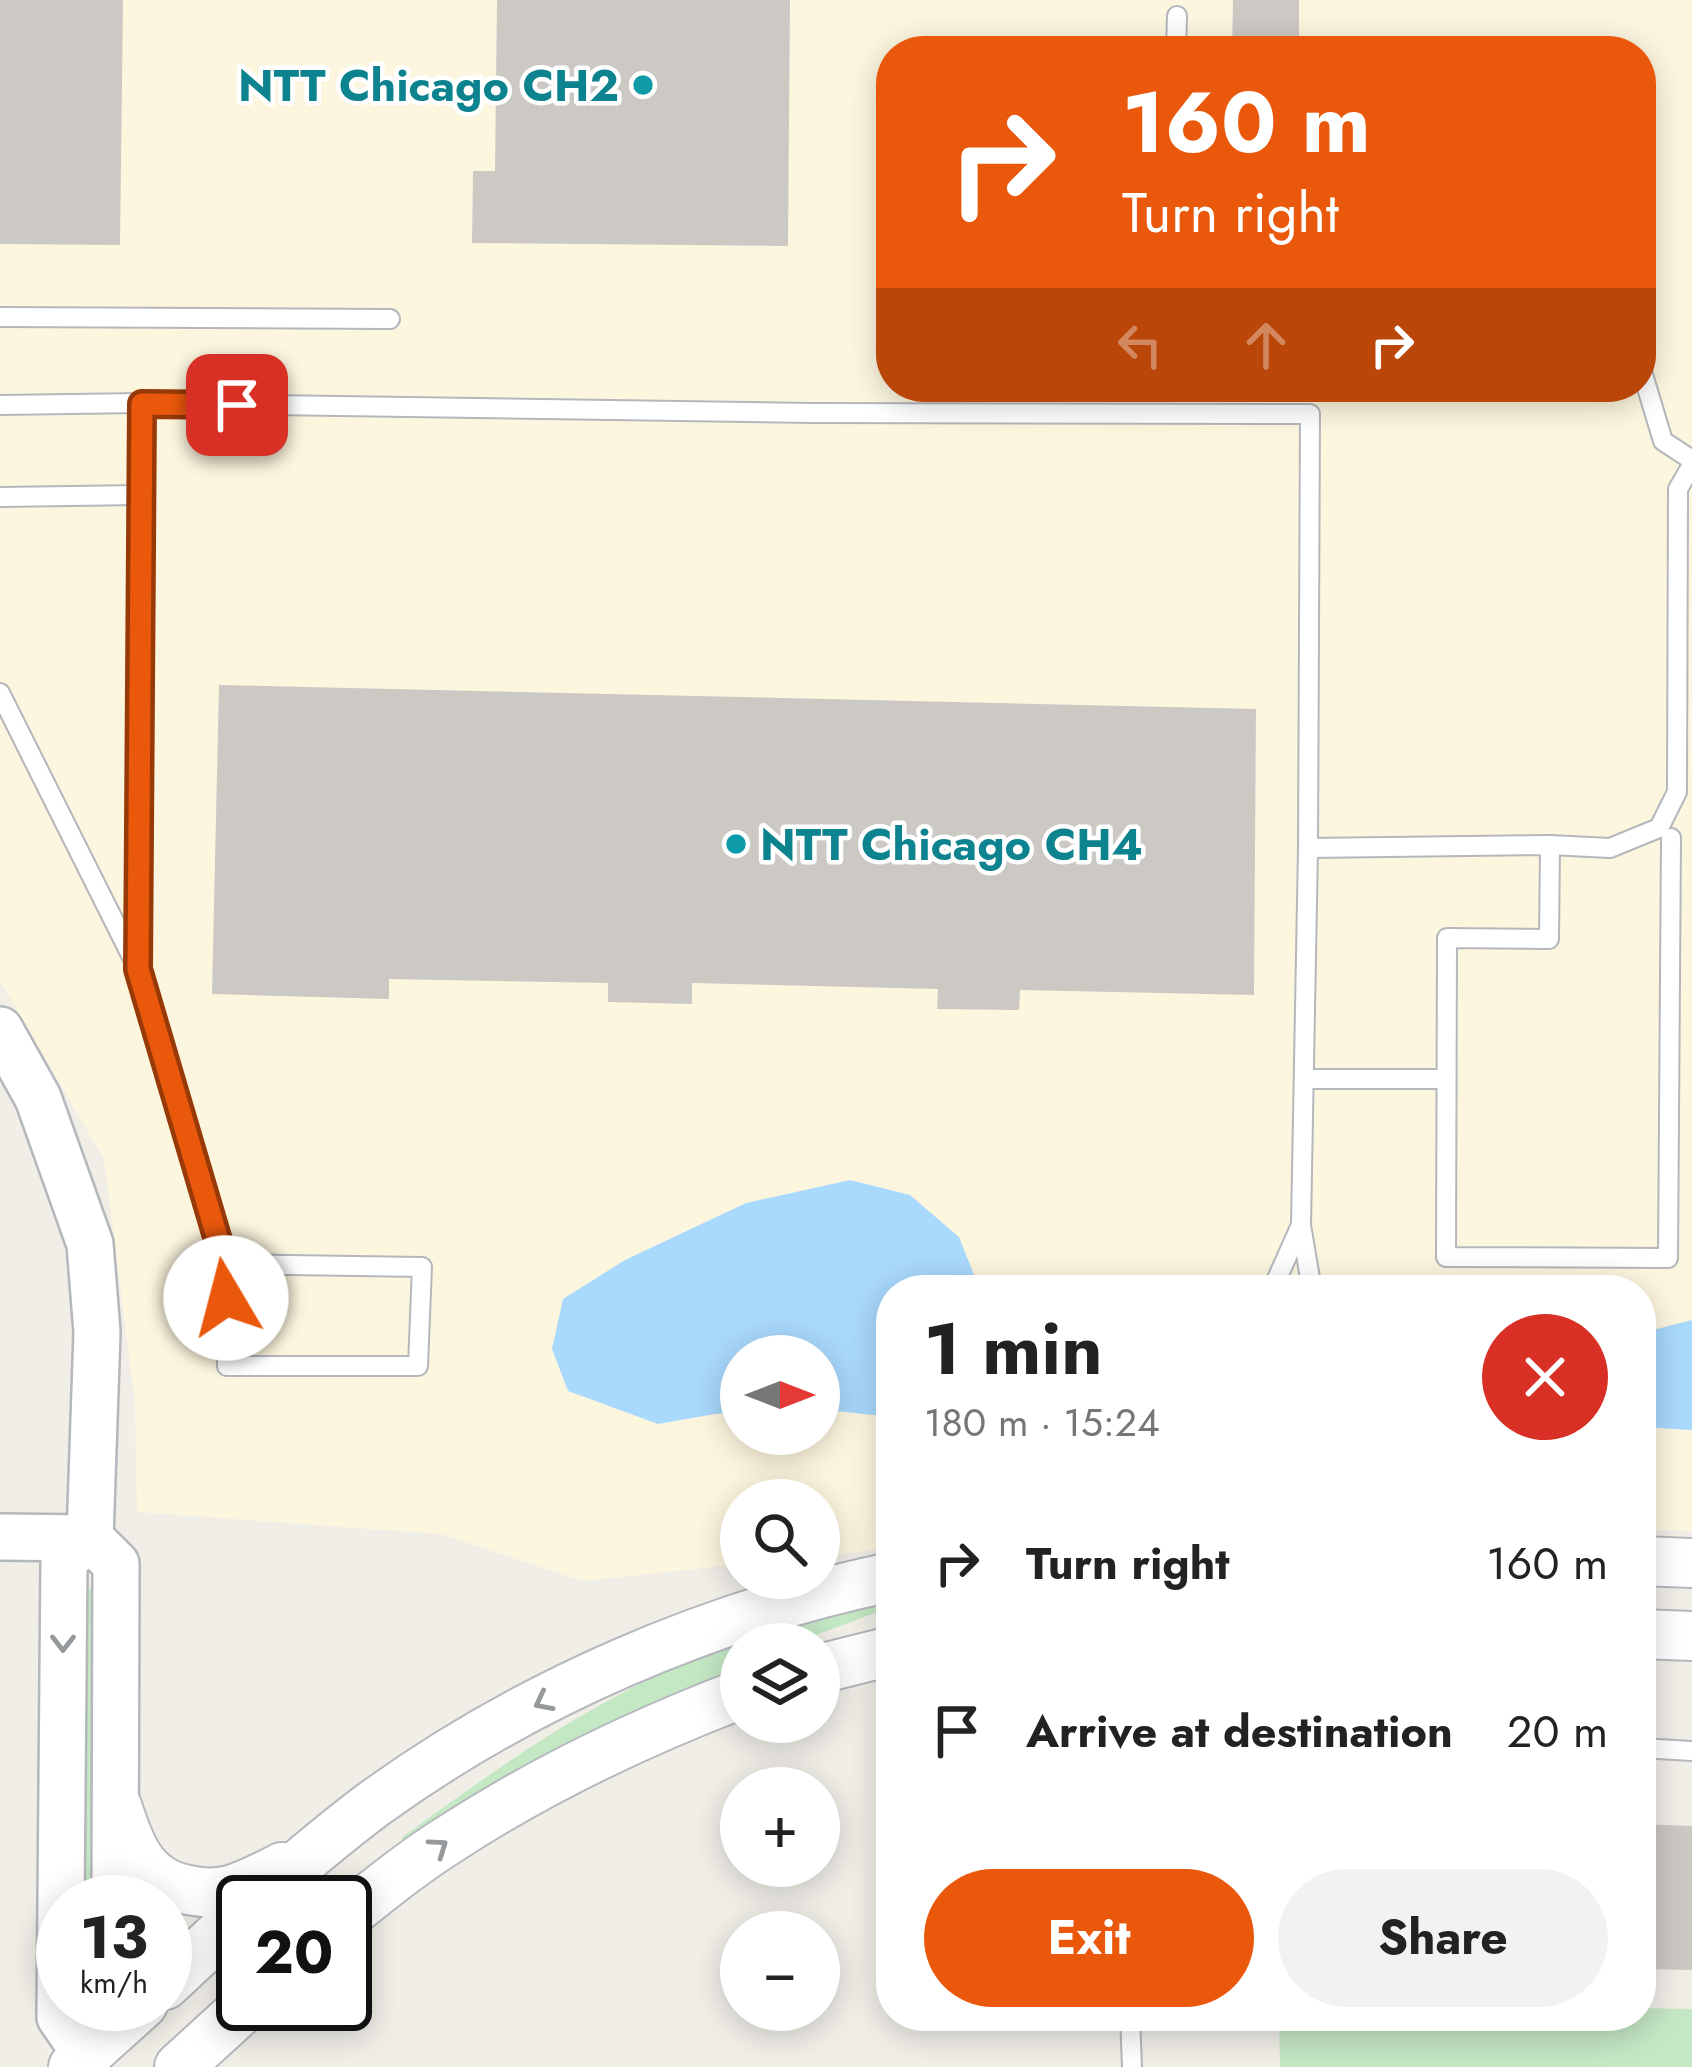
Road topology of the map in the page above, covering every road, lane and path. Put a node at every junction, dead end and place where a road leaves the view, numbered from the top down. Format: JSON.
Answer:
{"nodes":[{"id":1,"x":1177,"y":16,"type":"dead end"},
{"id":2,"x":1176,"y":36,"type":"edge"},
{"id":3,"x":0,"y":317,"type":"edge"},
{"id":4,"x":390,"y":319,"type":"dead end"},
{"id":5,"x":1651,"y":402,"type":"edge"},
{"id":6,"x":142,"y":404,"type":"junction"},
{"id":7,"x":0,"y":405,"type":"edge"},
{"id":8,"x":1692,"y":462,"type":"edge"},
{"id":9,"x":141,"y":495,"type":"junction"},
{"id":10,"x":0,"y":497,"type":"edge"},
{"id":11,"x":0,"y":693,"type":"edge"},
{"id":12,"x":1636,"y":838,"type":"junction"},
{"id":13,"x":1671,"y":838,"type":"junction"},
{"id":14,"x":1692,"y":838,"type":"edge"},
{"id":15,"x":1550,"y":845,"type":"junction"},
{"id":16,"x":1308,"y":848,"type":"junction"},
{"id":17,"x":138,"y":969,"type":"junction"},
{"id":18,"x":3,"y":1039,"type":"edge"},
{"id":19,"x":1304,"y":1079,"type":"junction"},
{"id":20,"x":1446,"y":1079,"type":"junction"},
{"id":21,"x":1301,"y":1225,"type":"junction"},
{"id":22,"x":225,"y":1264,"type":"junction"},
{"id":23,"x":1279,"y":1275,"type":"edge"},
{"id":24,"x":1309,"y":1275,"type":"edge"},
{"id":25,"x":0,"y":1537,"type":"edge"},
{"id":26,"x":90,"y":1538,"type":"junction"},
{"id":27,"x":1656,"y":1562,"type":"edge"},
{"id":28,"x":1692,"y":1563,"type":"edge"},
{"id":29,"x":876,"y":1580,"type":"edge"},
{"id":30,"x":1656,"y":1635,"type":"edge"},
{"id":31,"x":1692,"y":1636,"type":"edge"},
{"id":32,"x":876,"y":1655,"type":"edge"},
{"id":33,"x":840,"y":1664,"type":"edge"},
{"id":34,"x":720,"y":1702,"type":"edge"},
{"id":35,"x":1656,"y":1749,"type":"edge"},
{"id":36,"x":1692,"y":1751,"type":"edge"},
{"id":37,"x":117,"y":1806,"type":"junction"},
{"id":38,"x":309,"y":1856,"type":"junction"},
{"id":39,"x":116,"y":1875,"type":"edge"},
{"id":40,"x":286,"y":1875,"type":"edge"},
{"id":41,"x":372,"y":1896,"type":"edge"},
{"id":42,"x":216,"y":1937,"type":"edge"},
{"id":43,"x":192,"y":1960,"type":"edge"},
{"id":44,"x":97,"y":2031,"type":"edge"},
{"id":45,"x":115,"y":2031,"type":"edge"},
{"id":46,"x":218,"y":2031,"type":"edge"},
{"id":47,"x":1131,"y":2031,"type":"edge"},
{"id":48,"x":82,"y":2063,"type":"edge"},
{"id":49,"x":179,"y":2067,"type":"edge"},
{"id":50,"x":1132,"y":2067,"type":"edge"}],
"edges":[{"from":1,"to":2,"type":"lane"},
{"from":3,"to":4,"type":"lane"},
{"from":5,"to":8,"type":"lane"},
{"from":6,"to":7,"type":"lane"},
{"from":6,"to":9,"type":"lane"},
{"from":6,"to":16,"type":"lane"},
{"from":8,"to":12,"type":"lane"},
{"from":9,"to":10,"type":"lane"},
{"from":9,"to":17,"type":"lane"},
{"from":11,"to":17,"type":"lane"},
{"from":12,"to":13,"type":"lane"},
{"from":12,"to":15,"type":"lane"},
{"from":13,"to":14,"type":"lane"},
{"from":13,"to":20,"type":"lane"},
{"from":15,"to":16,"type":"lane"},
{"from":15,"to":20,"type":"lane"},
{"from":16,"to":19,"type":"lane"},
{"from":17,"to":22,"type":"lane"},
{"from":18,"to":26,"type":"street"},
{"from":19,"to":20,"type":"lane"},
{"from":19,"to":21,"type":"lane"},
{"from":21,"to":23,"type":"lane"},
{"from":21,"to":24,"type":"lane"},
{"from":22,"to":22,"type":"lane"},
{"from":25,"to":26,"type":"street"},
{"from":26,"to":37,"type":"street"},
{"from":26,"to":48,"type":"street","one_way":true},
{"from":27,"to":28,"type":"main road"},
{"from":29,"to":38,"type":"main road","one_way":true},
{"from":30,"to":31,"type":"main road"},
{"from":32,"to":33,"type":"main road"},
{"from":41,"to":34,"type":"main road","one_way":true},
{"from":35,"to":36,"type":"lane"},
{"from":37,"to":38,"type":"main road"},
{"from":37,"to":39,"type":"street"},
{"from":38,"to":40,"type":"main road"},
{"from":42,"to":43,"type":"main road"},
{"from":44,"to":48,"type":"street"},
{"from":45,"to":48,"type":"main road"},
{"from":46,"to":49,"type":"main road"},
{"from":47,"to":50,"type":"lane"}]}
